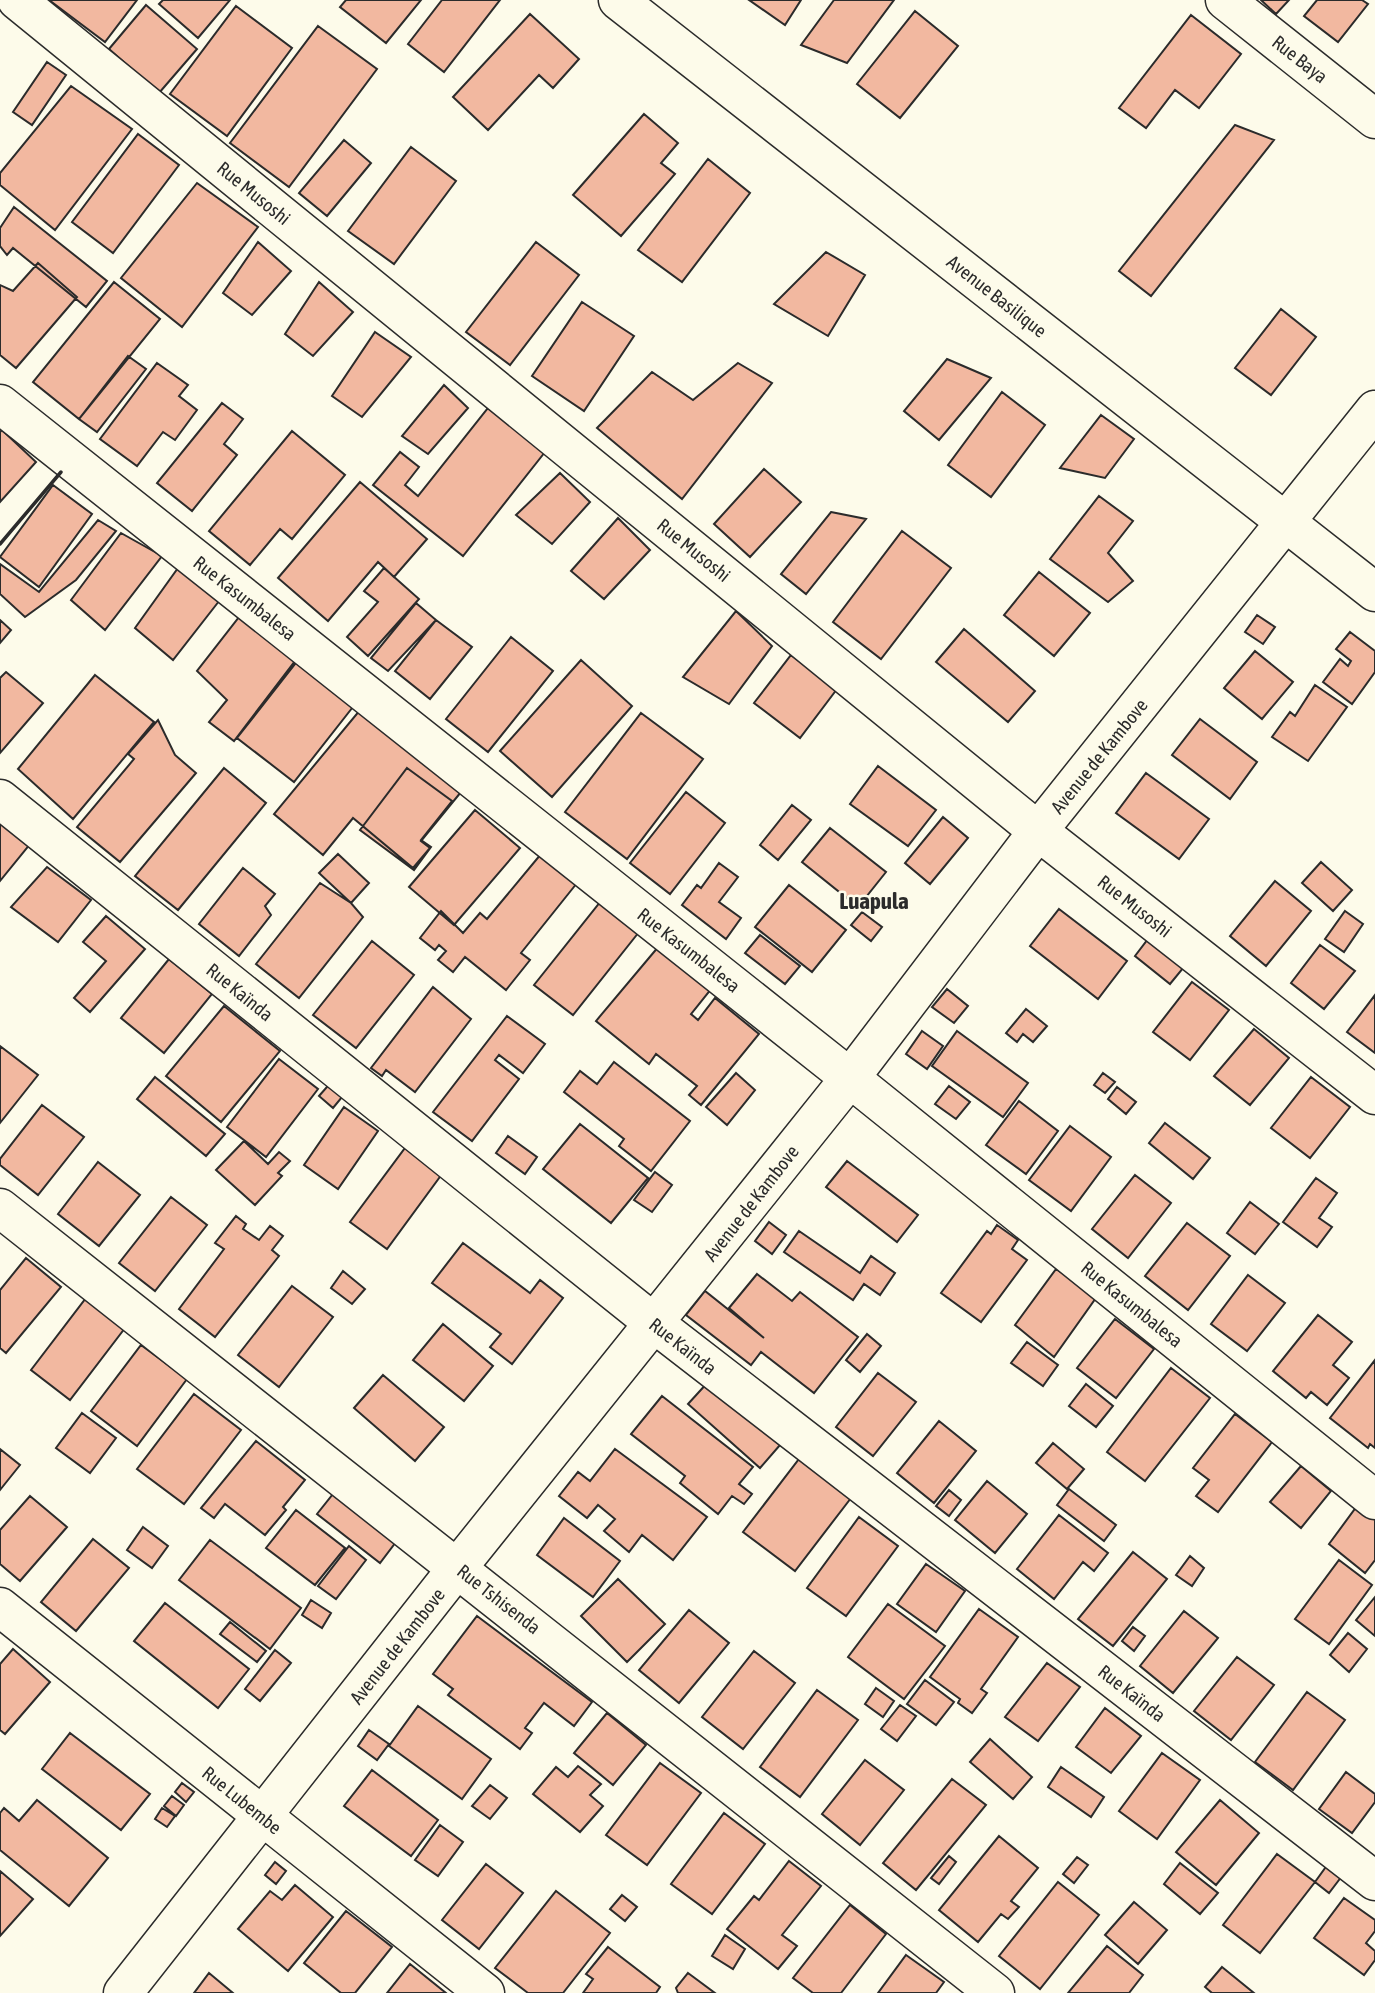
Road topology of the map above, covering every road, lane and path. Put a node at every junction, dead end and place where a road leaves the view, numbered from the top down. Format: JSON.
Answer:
{"nodes":[{"id":1,"x":17,"y":0,"type":"edge"},
{"id":2,"x":618,"y":0,"type":"edge"},
{"id":3,"x":1225,"y":0,"type":"edge"},
{"id":4,"x":1375,"y":119,"type":"edge"},
{"id":5,"x":0,"y":404,"type":"edge"},
{"id":6,"x":1375,"y":410,"type":"edge"},
{"id":7,"x":1288,"y":523,"type":"junction"},
{"id":8,"x":1375,"y":592,"type":"edge"},
{"id":9,"x":0,"y":799,"type":"edge"},
{"id":10,"x":1038,"y":831,"type":"junction"},
{"id":11,"x":850,"y":1078,"type":"junction"},
{"id":12,"x":1375,"y":1095,"type":"edge"},
{"id":13,"x":0,"y":1208,"type":"edge"},
{"id":14,"x":655,"y":1324,"type":"junction"},
{"id":15,"x":1375,"y":1500,"type":"edge"},
{"id":16,"x":458,"y":1567,"type":"junction"},
{"id":17,"x":0,"y":1606,"type":"edge"},
{"id":18,"x":263,"y":1817,"type":"junction"},
{"id":19,"x":1375,"y":1881,"type":"edge"},
{"id":20,"x":124,"y":1993,"type":"edge"},
{"id":21,"x":485,"y":1993,"type":"edge"},
{"id":22,"x":995,"y":1993,"type":"edge"}],
"edges":[{"from":1,"to":10,"type":"street","name":"Rue Musoshi"},
{"from":2,"to":7,"type":"street","name":"Avenue Basilique"},
{"from":3,"to":4,"type":"street","name":"Rue Baya"},
{"from":5,"to":11,"type":"street","name":"Rue Kasumbalesa"},
{"from":6,"to":7,"type":"street","name":"Avenue de Kambove"},
{"from":7,"to":8,"type":"street","name":"Avenue Basilique"},
{"from":7,"to":10,"type":"street","name":"Avenue de Kambove"},
{"from":9,"to":14,"type":"street","name":"Rue Kaïnda"},
{"from":10,"to":11,"type":"street","name":"Avenue de Kambove"},
{"from":10,"to":12,"type":"street","name":"Rue Musoshi"},
{"from":11,"to":14,"type":"street","name":"Avenue de Kambove"},
{"from":11,"to":15,"type":"street","name":"Rue Kasumbalesa"},
{"from":13,"to":16,"type":"street","name":"Rue Tshisenda"},
{"from":14,"to":16,"type":"street","name":"Avenue de Kambove"},
{"from":14,"to":19,"type":"street","name":"Rue Kaïnda"},
{"from":16,"to":18,"type":"street","name":"Avenue de Kambove"},
{"from":16,"to":22,"type":"street","name":"Rue Tshisenda"},
{"from":17,"to":18,"type":"street","name":"Rue Lubembe"},
{"from":18,"to":20,"type":"street","name":"Avenue de Kambove"},
{"from":18,"to":21,"type":"street","name":"Rue Lubembe"}]}
